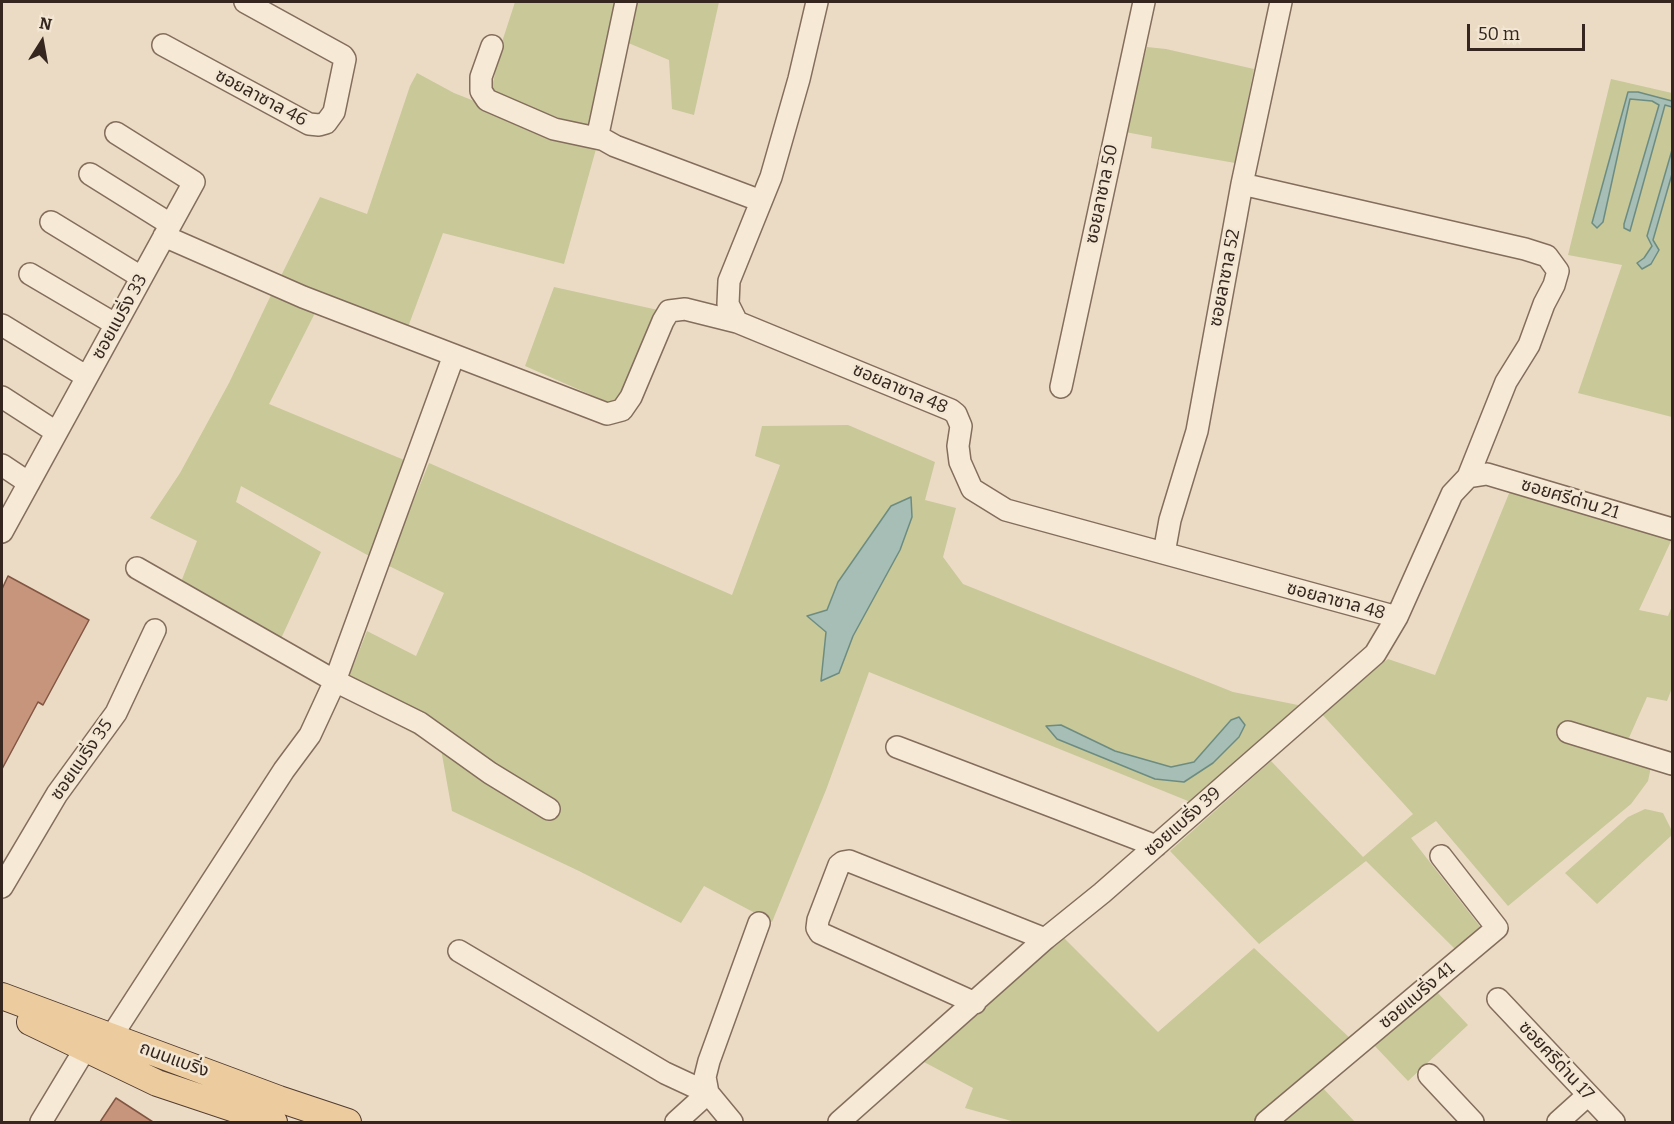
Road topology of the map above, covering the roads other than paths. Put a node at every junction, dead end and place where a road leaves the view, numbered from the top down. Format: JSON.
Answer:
{"nodes":[{"id":1,"x":245,"y":2,"type":"edge"},
{"id":2,"x":626,"y":2,"type":"edge"},
{"id":3,"x":817,"y":2,"type":"edge"},
{"id":4,"x":1144,"y":2,"type":"edge"},
{"id":5,"x":1281,"y":2,"type":"edge"},
{"id":6,"x":163,"y":45,"type":"dead end"},
{"id":7,"x":492,"y":46,"type":"dead end"},
{"id":8,"x":116,"y":133,"type":"dead end"},
{"id":9,"x":601,"y":139,"type":"junction"},
{"id":10,"x":90,"y":174,"type":"dead end"},
{"id":11,"x":1242,"y":184,"type":"junction"},
{"id":12,"x":761,"y":201,"type":"junction"},
{"id":13,"x":51,"y":222,"type":"dead end"},
{"id":14,"x":167,"y":230,"type":"junction"},
{"id":15,"x":30,"y":274,"type":"dead end"},
{"id":16,"x":141,"y":277,"type":"junction"},
{"id":17,"x":737,"y":322,"type":"junction"},
{"id":18,"x":116,"y":324,"type":"junction"},
{"id":19,"x":2,"y":325,"type":"edge"},
{"id":20,"x":454,"y":355,"type":"junction"},
{"id":21,"x":87,"y":376,"type":"junction"},
{"id":22,"x":1060,"y":387,"type":"dead end"},
{"id":23,"x":2,"y":397,"type":"edge"},
{"id":24,"x":56,"y":432,"type":"junction"},
{"id":25,"x":2,"y":465,"type":"edge"},
{"id":26,"x":1468,"y":477,"type":"junction"},
{"id":27,"x":28,"y":483,"type":"junction"},
{"id":28,"x":2,"y":528,"type":"edge"},
{"id":29,"x":1672,"y":530,"type":"edge"},
{"id":30,"x":1164,"y":553,"type":"junction"},
{"id":31,"x":137,"y":568,"type":"dead end"},
{"id":32,"x":1397,"y":617,"type":"junction"},
{"id":33,"x":155,"y":630,"type":"dead end"},
{"id":34,"x":334,"y":681,"type":"junction"},
{"id":35,"x":1568,"y":732,"type":"dead end"},
{"id":36,"x":897,"y":747,"type":"dead end"},
{"id":37,"x":1672,"y":764,"type":"edge"},
{"id":38,"x":549,"y":808,"type":"dead end"},
{"id":39,"x":1156,"y":846,"type":"junction"},
{"id":40,"x":1441,"y":856,"type":"dead end"},
{"id":41,"x":2,"y":886,"type":"edge"},
{"id":42,"x":759,"y":923,"type":"dead end"},
{"id":43,"x":1045,"y":939,"type":"junction"},
{"id":44,"x":459,"y":951,"type":"dead end"},
{"id":45,"x":2,"y":996,"type":"edge"},
{"id":46,"x":1498,"y":999,"type":"dead end"},
{"id":47,"x":975,"y":1003,"type":"junction"},
{"id":48,"x":2,"y":1008,"type":"edge"},
{"id":49,"x":111,"y":1037,"type":"junction"},
{"id":50,"x":85,"y":1049,"type":"junction"},
{"id":51,"x":1429,"y":1075,"type":"dead end"},
{"id":52,"x":708,"y":1093,"type":"junction"},
{"id":53,"x":1588,"y":1095,"type":"junction"},
{"id":54,"x":41,"y":1122,"type":"edge"},
{"id":55,"x":274,"y":1122,"type":"edge"},
{"id":56,"x":348,"y":1122,"type":"edge"},
{"id":57,"x":676,"y":1122,"type":"edge"},
{"id":58,"x":732,"y":1122,"type":"edge"},
{"id":59,"x":839,"y":1122,"type":"edge"},
{"id":60,"x":1266,"y":1122,"type":"edge"},
{"id":61,"x":1473,"y":1122,"type":"edge"},
{"id":62,"x":1558,"y":1122,"type":"edge"},
{"id":63,"x":1614,"y":1122,"type":"edge"}],
"edges":[{"from":1,"to":6,"type":"street","name":"ซอยลาซาล 46"},
{"from":2,"to":9,"type":"street"},
{"from":3,"to":12,"type":"street"},
{"from":4,"to":22,"type":"street","name":"ซอยลาซาล 50"},
{"from":5,"to":11,"type":"street","name":"ซอยลาซาล 52"},
{"from":7,"to":9,"type":"street"},
{"from":8,"to":14,"type":"street","name":"ซอยแบริ่ง 33"},
{"from":9,"to":12,"type":"street"},
{"from":10,"to":14,"type":"street"},
{"from":11,"to":26,"type":"street","name":"ซอยแบริ่ง 39"},
{"from":11,"to":30,"type":"street","name":"ซอยลาซาล 52"},
{"from":12,"to":17,"type":"street"},
{"from":13,"to":16,"type":"street"},
{"from":14,"to":16,"type":"street","name":"ซอยแบริ่ง 33"},
{"from":14,"to":20,"type":"street"},
{"from":15,"to":18,"type":"street"},
{"from":16,"to":18,"type":"street","name":"ซอยแบริ่ง 33"},
{"from":17,"to":20,"type":"street","name":"ซอยลาซาล 48"},
{"from":17,"to":30,"type":"street","name":"ซอยลาซาล 48"},
{"from":18,"to":21,"type":"street","name":"ซอยแบริ่ง 33"},
{"from":19,"to":21,"type":"street"},
{"from":20,"to":34,"type":"street"},
{"from":21,"to":24,"type":"street","name":"ซอยแบริ่ง 33"},
{"from":23,"to":24,"type":"street"},
{"from":24,"to":27,"type":"street","name":"ซอยแบริ่ง 33"},
{"from":25,"to":27,"type":"street"},
{"from":26,"to":29,"type":"street","name":"ซอยศรีด่าน 21"},
{"from":26,"to":32,"type":"street","name":"ซอยแบริ่ง 39"},
{"from":27,"to":28,"type":"street","name":"ซอยแบริ่ง 33"},
{"from":30,"to":32,"type":"street","name":"ซอยลาซาล 48"},
{"from":31,"to":34,"type":"street"},
{"from":32,"to":39,"type":"street","name":"ซอยแบริ่ง 39"},
{"from":33,"to":41,"type":"street","name":"ซอยแบริ่ง 35"},
{"from":34,"to":38,"type":"street"},
{"from":34,"to":49,"type":"street"},
{"from":35,"to":37,"type":"street"},
{"from":36,"to":39,"type":"street"},
{"from":39,"to":43,"type":"street","name":"ซอยแบริ่ง 39"},
{"from":40,"to":60,"type":"street","name":"ซอยแบริ่ง 41"},
{"from":42,"to":52,"type":"street"},
{"from":43,"to":47,"type":"street","name":"ซอยแบริ่ง 39"},
{"from":43,"to":47,"type":"street"},
{"from":44,"to":52,"type":"street"},
{"from":45,"to":49,"type":"main road","name":"ถนนแบริ่ง"},
{"from":46,"to":53,"type":"street","name":"ซอยศรีด่าน 17"},
{"from":47,"to":59,"type":"street","name":"ซอยแบริ่ง 39"},
{"from":48,"to":50,"type":"main road","name":"ถนนแบริ่ง"},
{"from":49,"to":56,"type":"main road","name":"ถนนแบริ่ง"},
{"from":50,"to":54,"type":"street"},
{"from":50,"to":55,"type":"main road","name":"ถนนแบริ่ง"},
{"from":51,"to":61,"type":"street"},
{"from":52,"to":57,"type":"street"},
{"from":52,"to":58,"type":"street"},
{"from":53,"to":62,"type":"street"},
{"from":53,"to":63,"type":"street","name":"ซอยศรีด่าน 17"}]}
